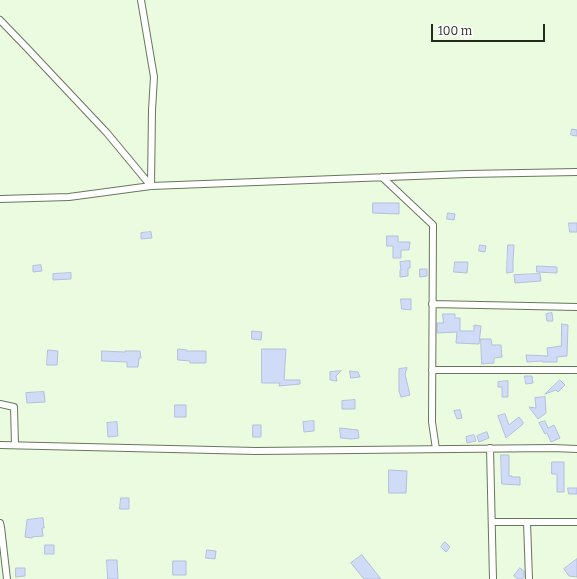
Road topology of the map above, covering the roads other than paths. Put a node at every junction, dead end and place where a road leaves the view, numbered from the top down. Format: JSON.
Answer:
{"nodes":[{"id":1,"x":141,"y":0,"type":"edge"},
{"id":2,"x":0,"y":20,"type":"edge"},
{"id":3,"x":577,"y":172,"type":"edge"},
{"id":4,"x":382,"y":177,"type":"junction"},
{"id":5,"x":151,"y":186,"type":"junction"},
{"id":6,"x":0,"y":199,"type":"edge"},
{"id":7,"x":432,"y":304,"type":"junction"},
{"id":8,"x":577,"y":307,"type":"edge"},
{"id":9,"x":432,"y":370,"type":"junction"},
{"id":10,"x":577,"y":370,"type":"edge"},
{"id":11,"x":0,"y":404,"type":"edge"},
{"id":12,"x":0,"y":445,"type":"edge"},
{"id":13,"x":14,"y":445,"type":"junction"},
{"id":14,"x":490,"y":448,"type":"junction"},
{"id":15,"x":436,"y":449,"type":"junction"},
{"id":16,"x":577,"y":449,"type":"edge"},
{"id":17,"x":492,"y":522,"type":"junction"},
{"id":18,"x":526,"y":522,"type":"junction"},
{"id":19,"x":577,"y":522,"type":"edge"},
{"id":20,"x":0,"y":523,"type":"edge"},
{"id":21,"x":7,"y":579,"type":"edge"},
{"id":22,"x":493,"y":579,"type":"edge"},
{"id":23,"x":529,"y":579,"type":"edge"}],
"edges":[{"from":1,"to":5,"type":"street"},
{"from":2,"to":5,"type":"street"},
{"from":3,"to":4,"type":"street"},
{"from":4,"to":5,"type":"street"},
{"from":4,"to":7,"type":"street"},
{"from":5,"to":6,"type":"street"},
{"from":7,"to":8,"type":"street"},
{"from":7,"to":9,"type":"street"},
{"from":9,"to":10,"type":"street"},
{"from":9,"to":15,"type":"street"},
{"from":11,"to":13,"type":"street"},
{"from":12,"to":13,"type":"street"},
{"from":13,"to":15,"type":"street"},
{"from":14,"to":15,"type":"street"},
{"from":14,"to":16,"type":"street"},
{"from":14,"to":17,"type":"street"},
{"from":17,"to":18,"type":"street"},
{"from":17,"to":22,"type":"street"},
{"from":18,"to":19,"type":"street"},
{"from":18,"to":23,"type":"street"},
{"from":20,"to":21,"type":"street"}]}
